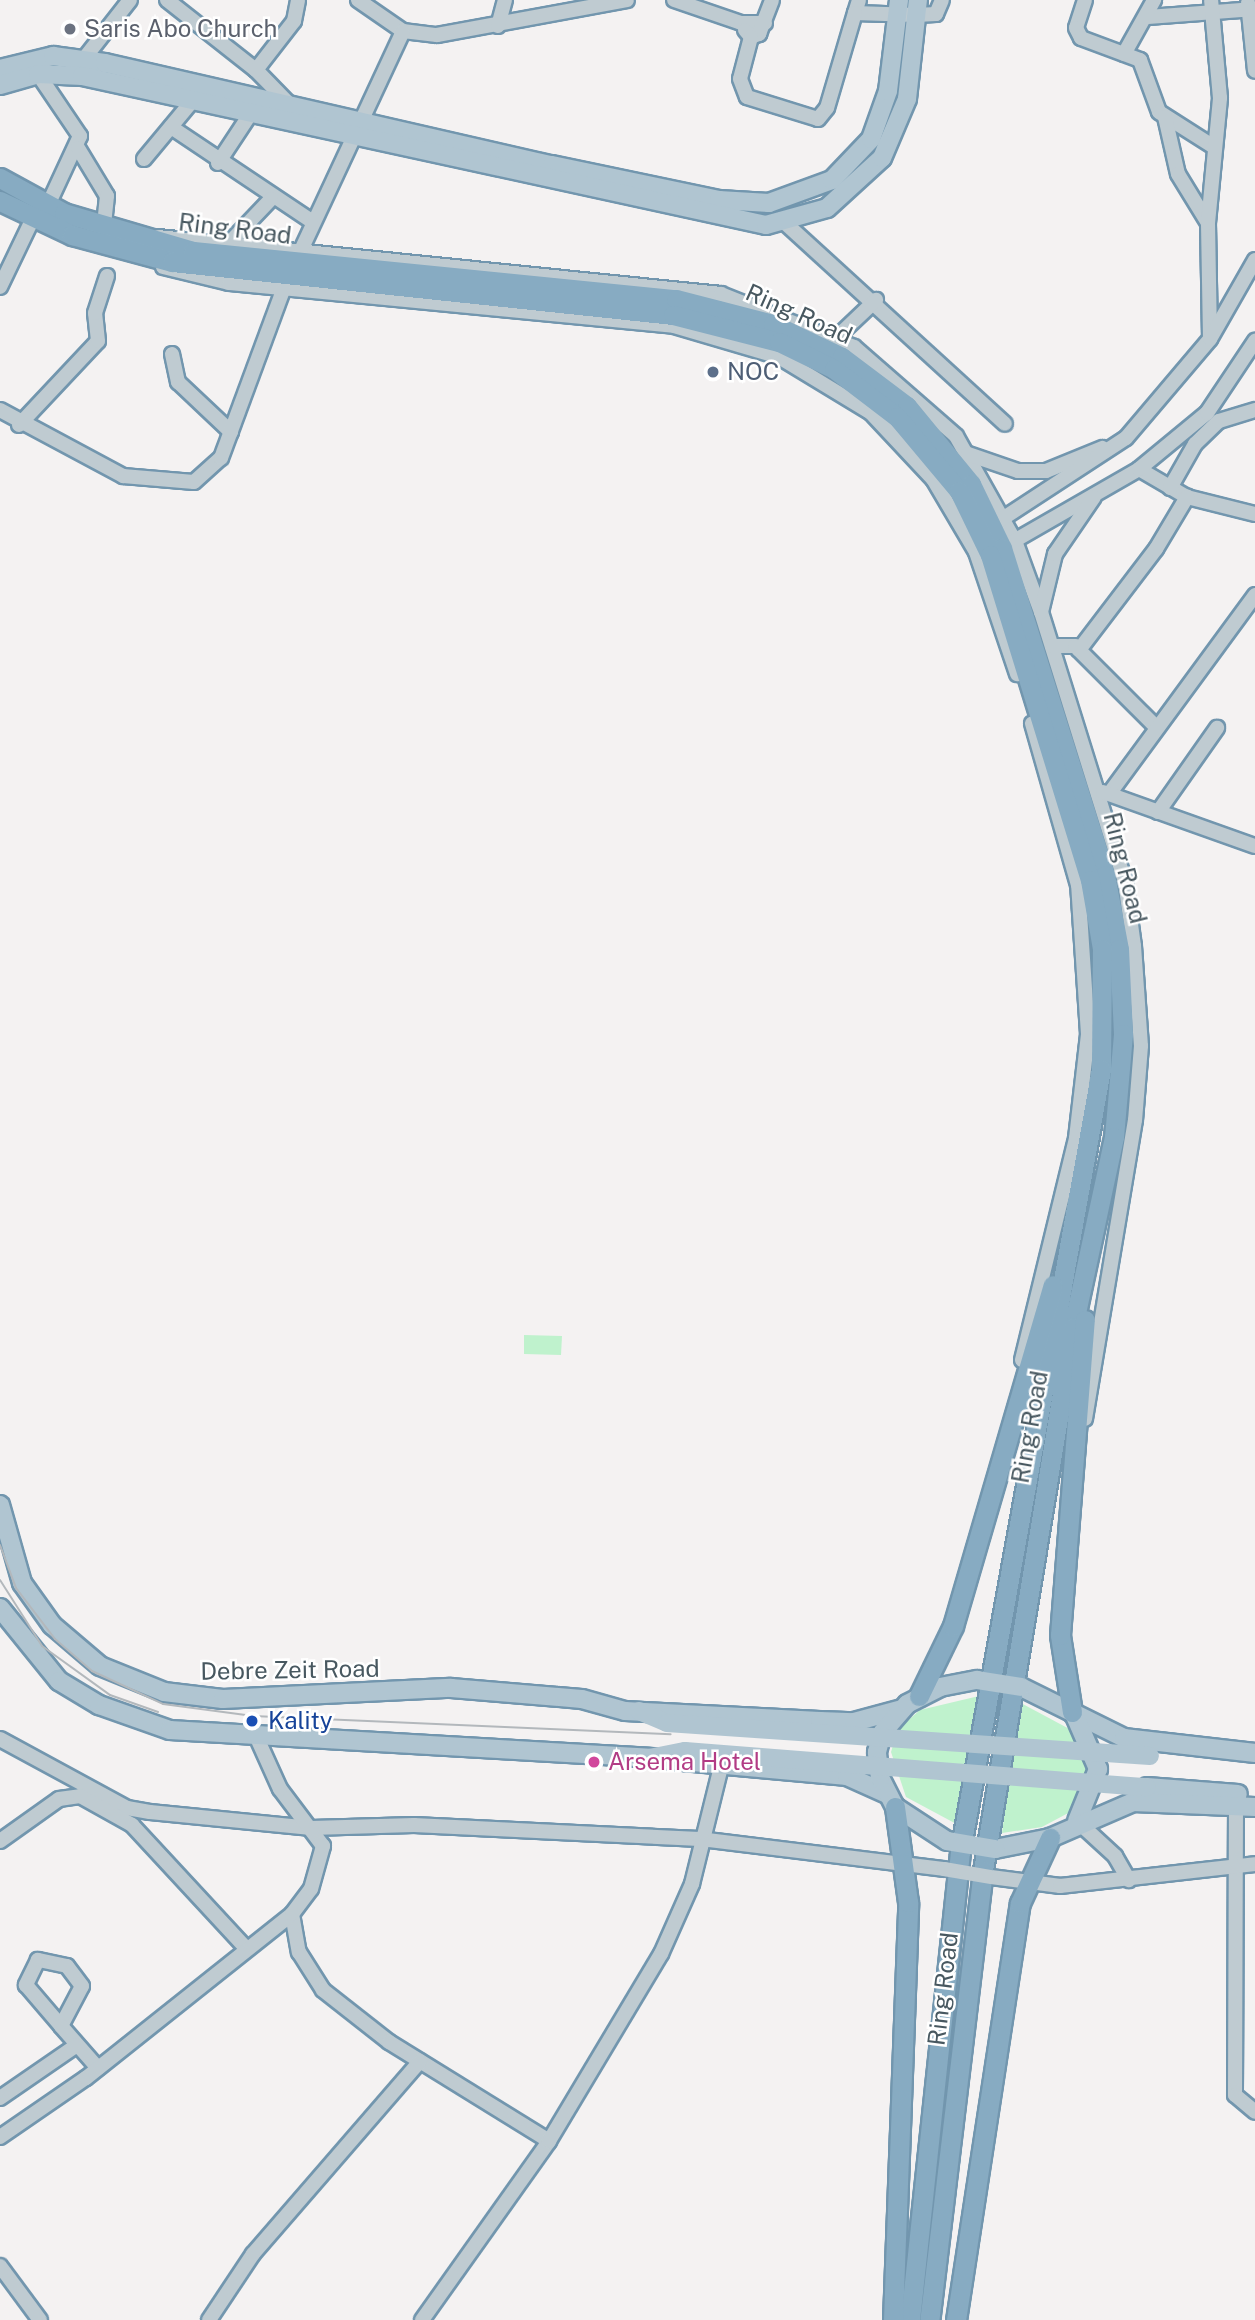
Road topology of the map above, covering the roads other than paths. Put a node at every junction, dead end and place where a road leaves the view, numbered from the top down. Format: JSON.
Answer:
{"nodes":[{"id":1,"x":130,"y":0,"type":"edge"},
{"id":2,"x":167,"y":0,"type":"edge"},
{"id":3,"x":298,"y":0,"type":"edge"},
{"id":4,"x":358,"y":0,"type":"edge"},
{"id":5,"x":505,"y":0,"type":"edge"},
{"id":6,"x":627,"y":0,"type":"edge"},
{"id":7,"x":674,"y":0,"type":"edge"},
{"id":8,"x":772,"y":0,"type":"edge"},
{"id":9,"x":942,"y":0,"type":"edge"},
{"id":10,"x":1085,"y":0,"type":"edge"},
{"id":11,"x":1154,"y":0,"type":"edge"},
{"id":12,"x":582,"y":5,"type":"edge"},
{"id":13,"x":1251,"y":6,"type":"edge"},
{"id":14,"x":857,"y":7,"type":"edge"},
{"id":15,"x":1212,"y":7,"type":"edge"},
{"id":16,"x":908,"y":8,"type":"edge"},
{"id":17,"x":1148,"y":18,"type":"junction"},
{"id":18,"x":741,"y":23,"type":"junction"},
{"id":19,"x":765,"y":23,"type":"junction"},
{"id":20,"x":498,"y":26,"type":"junction"},
{"id":21,"x":403,"y":31,"type":"junction"},
{"id":22,"x":751,"y":37,"type":"junction"},
{"id":23,"x":1125,"y":54,"type":"junction"},
{"id":24,"x":83,"y":60,"type":"junction"},
{"id":25,"x":0,"y":69,"type":"edge"},
{"id":26,"x":256,"y":70,"type":"junction"},
{"id":27,"x":1255,"y":71,"type":"edge"},
{"id":28,"x":38,"y":74,"type":"junction"},
{"id":29,"x":0,"y":85,"type":"edge"},
{"id":30,"x":194,"y":99,"type":"junction"},
{"id":31,"x":294,"y":109,"type":"junction"},
{"id":32,"x":251,"y":113,"type":"junction"},
{"id":33,"x":1165,"y":117,"type":"junction"},
{"id":34,"x":360,"y":121,"type":"junction"},
{"id":35,"x":171,"y":127,"type":"junction"},
{"id":36,"x":353,"y":138,"type":"junction"},
{"id":37,"x":1214,"y":146,"type":"junction"},
{"id":38,"x":78,"y":148,"type":"junction"},
{"id":39,"x":144,"y":159,"type":"dead end"},
{"id":40,"x":218,"y":163,"type":"junction"},
{"id":41,"x":0,"y":178,"type":"edge"},
{"id":42,"x":271,"y":199,"type":"junction"},
{"id":43,"x":0,"y":201,"type":"edge"},
{"id":44,"x":40,"y":212,"type":"junction"},
{"id":45,"x":313,"y":222,"type":"junction"},
{"id":46,"x":784,"y":222,"type":"junction"},
{"id":47,"x":1209,"y":223,"type":"junction"},
{"id":48,"x":104,"y":227,"type":"junction"},
{"id":49,"x":231,"y":241,"type":"junction"},
{"id":50,"x":145,"y":248,"type":"junction"},
{"id":51,"x":302,"y":248,"type":"junction"},
{"id":52,"x":1255,"y":260,"type":"edge"},
{"id":53,"x":107,"y":276,"type":"dead end"},
{"id":54,"x":1249,"y":282,"type":"edge"},
{"id":55,"x":0,"y":287,"type":"edge"},
{"id":56,"x":284,"y":288,"type":"junction"},
{"id":57,"x":876,"y":300,"type":"junction"},
{"id":58,"x":837,"y":337,"type":"junction"},
{"id":59,"x":1210,"y":339,"type":"junction"},
{"id":60,"x":1255,"y":341,"type":"edge"},
{"id":61,"x":172,"y":354,"type":"dead end"},
{"id":62,"x":0,"y":410,"type":"edge"},
{"id":63,"x":1255,"y":410,"type":"edge"},
{"id":64,"x":1213,"y":417,"type":"junction"},
{"id":65,"x":1005,"y":424,"type":"dead end"},
{"id":66,"x":19,"y":425,"type":"junction"},
{"id":67,"x":231,"y":432,"type":"junction"},
{"id":68,"x":1126,"y":438,"type":"junction"},
{"id":69,"x":968,"y":454,"type":"junction"},
{"id":70,"x":1139,"y":469,"type":"junction"},
{"id":71,"x":1170,"y":488,"type":"junction"},
{"id":72,"x":1097,"y":493,"type":"junction"},
{"id":73,"x":1187,"y":497,"type":"junction"},
{"id":74,"x":1255,"y":514,"type":"edge"},
{"id":75,"x":991,"y":526,"type":"junction"},
{"id":76,"x":1002,"y":548,"type":"junction"},
{"id":77,"x":1255,"y":595,"type":"edge"},
{"id":78,"x":1041,"y":612,"type":"junction"},
{"id":79,"x":1052,"y":646,"type":"junction"},
{"id":80,"x":1079,"y":650,"type":"junction"},
{"id":81,"x":1156,"y":727,"type":"junction"},
{"id":82,"x":1217,"y":728,"type":"dead end"},
{"id":83,"x":1105,"y":792,"type":"junction"},
{"id":84,"x":1158,"y":812,"type":"junction"},
{"id":85,"x":1255,"y":846,"type":"edge"},
{"id":86,"x":1083,"y":1184,"type":"junction"},
{"id":87,"x":1091,"y":1243,"type":"junction"},
{"id":88,"x":1014,"y":1399,"type":"junction"},
{"id":89,"x":1079,"y":1447,"type":"junction"},
{"id":90,"x":0,"y":1505,"type":"edge"},
{"id":91,"x":0,"y":1608,"type":"edge"},
{"id":92,"x":919,"y":1696,"type":"junction"},
{"id":93,"x":902,"y":1709,"type":"junction"},
{"id":94,"x":639,"y":1711,"type":"junction"},
{"id":95,"x":1072,"y":1712,"type":"junction"},
{"id":96,"x":257,"y":1738,"type":"junction"},
{"id":97,"x":0,"y":1739,"type":"edge"},
{"id":98,"x":1255,"y":1753,"type":"edge"},
{"id":99,"x":649,"y":1758,"type":"junction"},
{"id":100,"x":1255,"y":1764,"type":"edge"},
{"id":101,"x":721,"y":1767,"type":"junction"},
{"id":102,"x":1255,"y":1795,"type":"edge"},
{"id":103,"x":891,"y":1801,"type":"junction"},
{"id":104,"x":1236,"y":1805,"type":"junction"},
{"id":105,"x":1255,"y":1807,"type":"edge"},
{"id":106,"x":127,"y":1808,"type":"junction"},
{"id":107,"x":1077,"y":1821,"type":"junction"},
{"id":108,"x":132,"y":1825,"type":"junction"},
{"id":109,"x":311,"y":1828,"type":"junction"},
{"id":110,"x":1050,"y":1838,"type":"junction"},
{"id":111,"x":700,"y":1839,"type":"junction"},
{"id":112,"x":0,"y":1841,"type":"edge"},
{"id":113,"x":1255,"y":1864,"type":"edge"},
{"id":114,"x":905,"y":1865,"type":"junction"},
{"id":115,"x":1240,"y":1866,"type":"junction"},
{"id":116,"x":1129,"y":1880,"type":"junction"},
{"id":117,"x":1027,"y":1881,"type":"junction"},
{"id":118,"x":292,"y":1914,"type":"junction"},
{"id":119,"x":247,"y":1950,"type":"junction"},
{"id":120,"x":61,"y":2026,"type":"junction"},
{"id":121,"x":78,"y":2045,"type":"junction"},
{"id":122,"x":420,"y":2061,"type":"junction"},
{"id":123,"x":98,"y":2068,"type":"junction"},
{"id":124,"x":0,"y":2081,"type":"edge"},
{"id":125,"x":20,"y":2088,"type":"junction"},
{"id":126,"x":0,"y":2098,"type":"edge"},
{"id":127,"x":1255,"y":2112,"type":"edge"},
{"id":128,"x":0,"y":2137,"type":"edge"},
{"id":129,"x":549,"y":2141,"type":"junction"},
{"id":130,"x":0,"y":2266,"type":"edge"},
{"id":131,"x":40,"y":2320,"type":"edge"},
{"id":132,"x":209,"y":2320,"type":"edge"},
{"id":133,"x":422,"y":2320,"type":"edge"},
{"id":134,"x":890,"y":2320,"type":"edge"},
{"id":135,"x":910,"y":2320,"type":"edge"},
{"id":136,"x":929,"y":2320,"type":"edge"},
{"id":137,"x":956,"y":2320,"type":"edge"}],
"edges":[{"from":1,"to":24,"type":"street"},
{"from":2,"to":26,"type":"street"},
{"from":3,"to":26,"type":"street"},
{"from":4,"to":21,"type":"street"},
{"from":5,"to":20,"type":"street"},
{"from":6,"to":12,"type":"street"},
{"from":7,"to":18,"type":"street"},
{"from":8,"to":19,"type":"street"},
{"from":9,"to":16,"type":"street"},
{"from":10,"to":23,"type":"street"},
{"from":11,"to":17,"type":"street"},
{"from":12,"to":20,"type":"street"},
{"from":13,"to":15,"type":"street"},
{"from":13,"to":27,"type":"street"},
{"from":14,"to":16,"type":"street"},
{"from":14,"to":22,"type":"street"},
{"from":15,"to":17,"type":"street"},
{"from":15,"to":37,"type":"street"},
{"from":16,"to":34,"type":"main road"},
{"from":16,"to":46,"type":"main road"},
{"from":17,"to":23,"type":"street"},
{"from":18,"to":19,"type":"street"},
{"from":18,"to":22,"type":"street"},
{"from":19,"to":22,"type":"street"},
{"from":20,"to":21,"type":"street"},
{"from":21,"to":34,"type":"street"},
{"from":23,"to":33,"type":"street"},
{"from":24,"to":25,"type":"main road"},
{"from":24,"to":31,"type":"main road"},
{"from":26,"to":31,"type":"street"},
{"from":28,"to":29,"type":"main road"},
{"from":28,"to":30,"type":"main road"},
{"from":28,"to":38,"type":"street"},
{"from":30,"to":32,"type":"main road"},
{"from":30,"to":35,"type":"street"},
{"from":31,"to":34,"type":"main road"},
{"from":32,"to":36,"type":"main road"},
{"from":32,"to":40,"type":"street"},
{"from":33,"to":37,"type":"street"},
{"from":33,"to":47,"type":"street"},
{"from":34,"to":36,"type":"street"},
{"from":35,"to":39,"type":"street"},
{"from":35,"to":40,"type":"street"},
{"from":36,"to":45,"type":"street"},
{"from":36,"to":46,"type":"main road"},
{"from":37,"to":47,"type":"street"},
{"from":38,"to":44,"type":"street"},
{"from":38,"to":48,"type":"street"},
{"from":40,"to":42,"type":"street"},
{"from":41,"to":44,"type":"highway","name":"Ring Road"},
{"from":42,"to":45,"type":"street"},
{"from":42,"to":49,"type":"street"},
{"from":43,"to":44,"type":"highway","name":"Ring Road"},
{"from":44,"to":48,"type":"highway","name":"Ring Road"},
{"from":44,"to":50,"type":"highway","name":"Ring Road"},
{"from":44,"to":55,"type":"street"},
{"from":45,"to":51,"type":"street"},
{"from":46,"to":57,"type":"street"},
{"from":47,"to":59,"type":"street"},
{"from":48,"to":50,"type":"highway","name":"Ring Road"},
{"from":49,"to":50,"type":"street"},
{"from":49,"to":51,"type":"street"},
{"from":50,"to":56,"type":"street"},
{"from":50,"to":75,"type":"highway","name":"Ring Road"},
{"from":51,"to":58,"type":"street"},
{"from":52,"to":54,"type":"street"},
{"from":53,"to":66,"type":"street"},
{"from":54,"to":59,"type":"street"},
{"from":56,"to":67,"type":"street"},
{"from":56,"to":88,"type":"street"},
{"from":57,"to":58,"type":"street"},
{"from":57,"to":65,"type":"street"},
{"from":58,"to":69,"type":"street"},
{"from":59,"to":68,"type":"street"},
{"from":60,"to":64,"type":"street"},
{"from":61,"to":67,"type":"street"},
{"from":62,"to":66,"type":"street"},
{"from":63,"to":64,"type":"street"},
{"from":64,"to":70,"type":"street"},
{"from":64,"to":71,"type":"street"},
{"from":66,"to":67,"type":"street"},
{"from":68,"to":69,"type":"street"},
{"from":68,"to":75,"type":"street"},
{"from":69,"to":75,"type":"street"},
{"from":70,"to":71,"type":"street"},
{"from":70,"to":72,"type":"street"},
{"from":71,"to":73,"type":"street"},
{"from":72,"to":76,"type":"street"},
{"from":72,"to":78,"type":"street"},
{"from":73,"to":74,"type":"street"},
{"from":73,"to":80,"type":"street"},
{"from":75,"to":76,"type":"highway","name":"Ring Road"},
{"from":75,"to":76,"type":"street"},
{"from":76,"to":78,"type":"street"},
{"from":76,"to":86,"type":"highway","name":"Ring Road"},
{"from":76,"to":87,"type":"highway","name":"Ring Road"},
{"from":77,"to":81,"type":"street"},
{"from":78,"to":79,"type":"street"},
{"from":79,"to":80,"type":"street"},
{"from":79,"to":83,"type":"street"},
{"from":80,"to":81,"type":"street"},
{"from":81,"to":83,"type":"street"},
{"from":82,"to":84,"type":"street"},
{"from":83,"to":84,"type":"street"},
{"from":83,"to":89,"type":"street"},
{"from":84,"to":85,"type":"street"},
{"from":86,"to":88,"type":"highway"},
{"from":86,"to":135,"type":"highway","name":"Ring Road"},
{"from":87,"to":89,"type":"highway"},
{"from":87,"to":136,"type":"highway","name":"Ring Road"},
{"from":88,"to":92,"type":"highway"},
{"from":89,"to":95,"type":"highway"},
{"from":90,"to":94,"type":"main road","name":"Debre Zeit Road"},
{"from":91,"to":96,"type":"main road"},
{"from":92,"to":93,"type":"main road"},
{"from":92,"to":95,"type":"main road","bridge":true},
{"from":93,"to":94,"type":"main road"},
{"from":93,"to":103,"type":"main road"},
{"from":94,"to":100,"type":"main road","bridge":true},
{"from":95,"to":98,"type":"main road"},
{"from":95,"to":107,"type":"main road"},
{"from":96,"to":99,"type":"main road"},
{"from":96,"to":109,"type":"street"},
{"from":97,"to":106,"type":"street"},
{"from":99,"to":101,"type":"main road"},
{"from":99,"to":102,"type":"main road","bridge":true},
{"from":101,"to":103,"type":"main road"},
{"from":101,"to":111,"type":"street"},
{"from":103,"to":110,"type":"main road","bridge":true},
{"from":103,"to":114,"type":"highway"},
{"from":104,"to":105,"type":"main road"},
{"from":104,"to":107,"type":"main road"},
{"from":104,"to":115,"type":"street"},
{"from":106,"to":108,"type":"street"},
{"from":106,"to":109,"type":"street"},
{"from":107,"to":110,"type":"main road"},
{"from":107,"to":116,"type":"street"},
{"from":108,"to":112,"type":"street"},
{"from":108,"to":119,"type":"street"},
{"from":109,"to":111,"type":"street"},
{"from":109,"to":118,"type":"street"},
{"from":110,"to":117,"type":"highway"},
{"from":111,"to":114,"type":"street"},
{"from":111,"to":129,"type":"street"},
{"from":113,"to":115,"type":"street"},
{"from":114,"to":117,"type":"street","bridge":true},
{"from":114,"to":134,"type":"highway"},
{"from":115,"to":116,"type":"street"},
{"from":115,"to":127,"type":"street"},
{"from":116,"to":117,"type":"street"},
{"from":117,"to":137,"type":"highway"},
{"from":118,"to":119,"type":"street"},
{"from":118,"to":122,"type":"street"},
{"from":119,"to":123,"type":"street"},
{"from":120,"to":120,"type":"street"},
{"from":120,"to":121,"type":"street"},
{"from":121,"to":123,"type":"street"},
{"from":121,"to":125,"type":"street"},
{"from":122,"to":129,"type":"street"},
{"from":122,"to":132,"type":"street"},
{"from":123,"to":128,"type":"street"},
{"from":124,"to":125,"type":"street"},
{"from":125,"to":126,"type":"street"},
{"from":129,"to":133,"type":"street"},
{"from":130,"to":131,"type":"street"}]}
